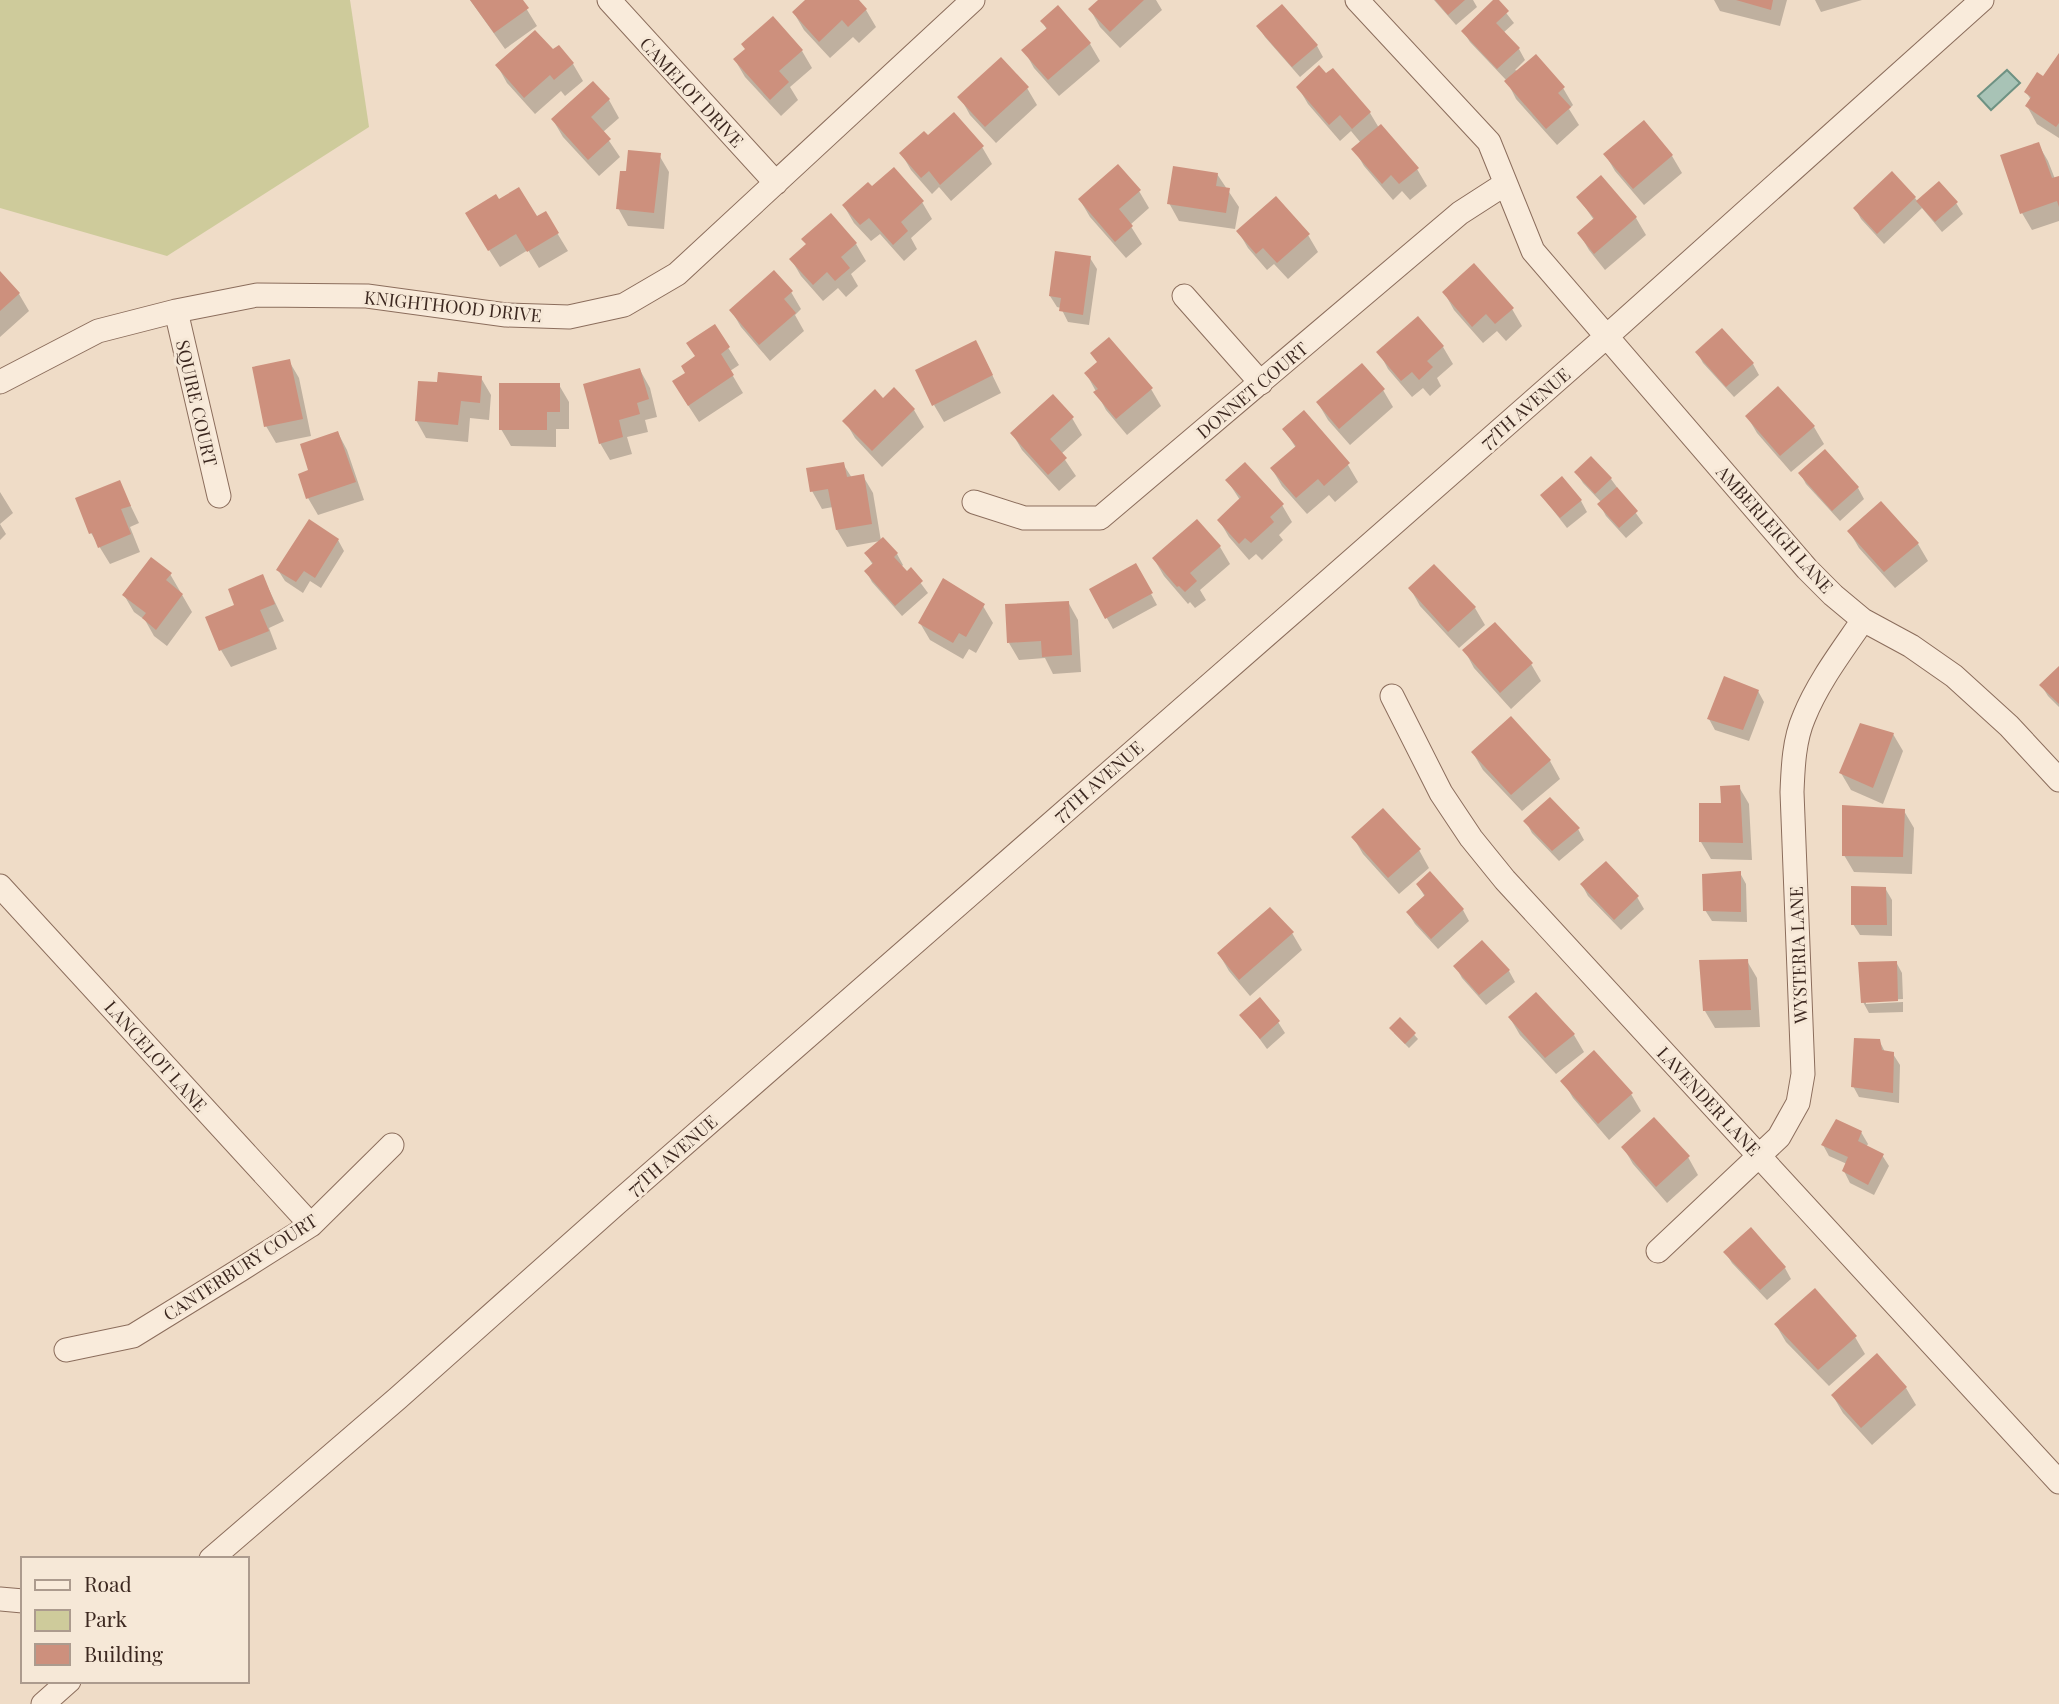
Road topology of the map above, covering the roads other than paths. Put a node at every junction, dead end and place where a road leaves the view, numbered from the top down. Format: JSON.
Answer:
{"nodes":[{"id":1,"x":609,"y":0,"type":"edge"},
{"id":2,"x":973,"y":0,"type":"edge"},
{"id":3,"x":1357,"y":0,"type":"edge"},
{"id":4,"x":1982,"y":0,"type":"edge"},
{"id":5,"x":776,"y":183,"type":"junction"},
{"id":6,"x":1505,"y":184,"type":"junction"},
{"id":7,"x":1184,"y":296,"type":"dead end"},
{"id":8,"x":176,"y":311,"type":"junction"},
{"id":9,"x":1606,"y":337,"type":"junction"},
{"id":10,"x":0,"y":382,"type":"edge"},
{"id":11,"x":1261,"y":383,"type":"junction"},
{"id":12,"x":219,"y":496,"type":"dead end"},
{"id":13,"x":974,"y":502,"type":"dead end"},
{"id":14,"x":1863,"y":620,"type":"junction"},
{"id":15,"x":1392,"y":696,"type":"dead end"},
{"id":16,"x":2059,"y":780,"type":"edge"},
{"id":17,"x":0,"y":886,"type":"edge"},
{"id":18,"x":392,"y":1145,"type":"dead end"},
{"id":19,"x":1760,"y":1156,"type":"junction"},
{"id":20,"x":311,"y":1225,"type":"junction"},
{"id":21,"x":1658,"y":1251,"type":"dead end"},
{"id":22,"x":66,"y":1350,"type":"dead end"},
{"id":23,"x":2059,"y":1482,"type":"edge"},
{"id":24,"x":213,"y":1557,"type":"edge"},
{"id":25,"x":0,"y":1599,"type":"edge"},
{"id":26,"x":21,"y":1601,"type":"edge"},
{"id":27,"x":67,"y":1683,"type":"edge"},
{"id":28,"x":43,"y":1704,"type":"edge"}],
"edges":[{"from":1,"to":5,"type":"street","name":"CAMELOT DRIVE"},
{"from":2,"to":5,"type":"street","name":"KNIGHTHOOD DRIVE"},
{"from":3,"to":6,"type":"street","name":"AMBERLEIGH LANE"},
{"from":4,"to":9,"type":"street","name":"77TH AVENUE"},
{"from":5,"to":8,"type":"street","name":"KNIGHTHOOD DRIVE"},
{"from":6,"to":9,"type":"street","name":"AMBERLEIGH LANE"},
{"from":6,"to":11,"type":"street","name":"DONNET COURT"},
{"from":7,"to":11,"type":"street"},
{"from":8,"to":10,"type":"street","name":"KNIGHTHOOD DRIVE"},
{"from":8,"to":12,"type":"street","name":"SQUIRE COURT"},
{"from":9,"to":14,"type":"street","name":"AMBERLEIGH LANE"},
{"from":9,"to":24,"type":"street","name":"77TH AVENUE"},
{"from":11,"to":13,"type":"street","name":"DONNET COURT"},
{"from":14,"to":16,"type":"street","name":"AMBERLEIGH LANE"},
{"from":14,"to":19,"type":"street","name":"WYSTERIA LANE"},
{"from":15,"to":19,"type":"street","name":"LAVENDER LANE"},
{"from":17,"to":20,"type":"street","name":"LANCELOT LANE"},
{"from":18,"to":20,"type":"street","name":"CANTERBURY COURT"},
{"from":19,"to":21,"type":"street","name":"WYSTERIA LANE"},
{"from":19,"to":23,"type":"street","name":"LAVENDER LANE"},
{"from":20,"to":22,"type":"street","name":"CANTERBURY COURT"},
{"from":25,"to":26,"type":"street"},
{"from":27,"to":28,"type":"street"}]}
